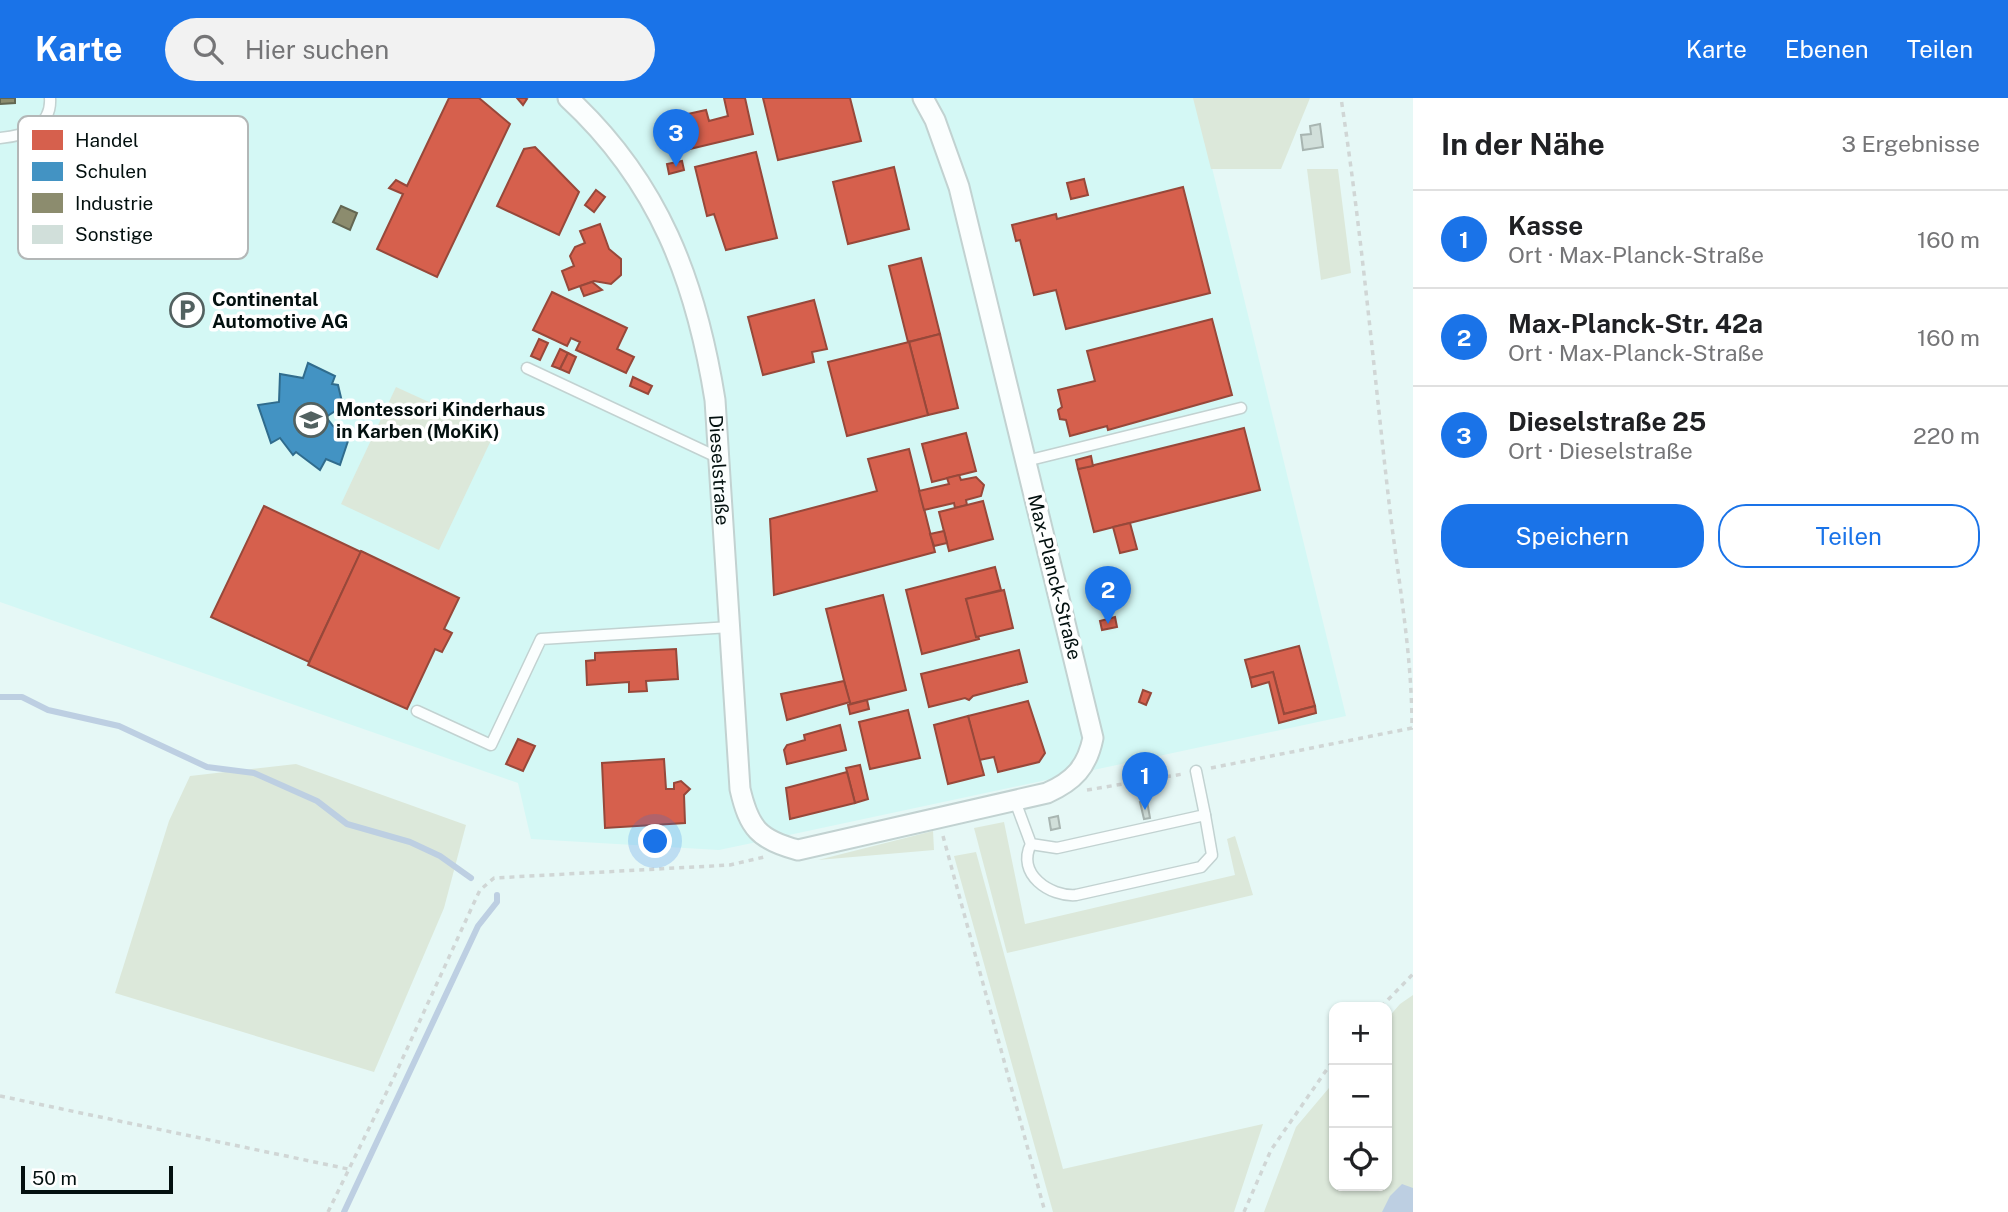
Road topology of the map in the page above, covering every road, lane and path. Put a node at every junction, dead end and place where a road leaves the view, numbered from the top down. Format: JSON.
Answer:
{"nodes":[{"id":1,"x":50,"y":98,"type":"edge"},
{"id":2,"x":568,"y":98,"type":"edge"},
{"id":3,"x":923,"y":98,"type":"edge"},
{"id":4,"x":1341,"y":98,"type":"edge"},
{"id":5,"x":46,"y":116,"type":"edge"},
{"id":6,"x":18,"y":136,"type":"edge"},
{"id":7,"x":0,"y":138,"type":"edge"},
{"id":8,"x":527,"y":368,"type":"dead end"},
{"id":9,"x":1241,"y":408,"type":"dead end"},
{"id":10,"x":720,"y":459,"type":"junction"},
{"id":11,"x":1026,"y":461,"type":"junction"},
{"id":12,"x":730,"y":627,"type":"junction"},
{"id":13,"x":418,"y":711,"type":"dead end"},
{"id":14,"x":1413,"y":728,"type":"edge"},
{"id":15,"x":1196,"y":771,"type":"junction"},
{"id":16,"x":1047,"y":793,"type":"junction"},
{"id":17,"x":1015,"y":801,"type":"junction"},
{"id":18,"x":1205,"y":814,"type":"junction"},
{"id":19,"x":938,"y":820,"type":"junction"},
{"id":20,"x":1031,"y":844,"type":"junction"},
{"id":21,"x":798,"y":850,"type":"junction"},
{"id":22,"x":1413,"y":974,"type":"edge"},
{"id":23,"x":1386,"y":1002,"type":"edge"},
{"id":24,"x":1330,"y":1065,"type":"edge"},
{"id":25,"x":0,"y":1096,"type":"edge"},
{"id":26,"x":348,"y":1169,"type":"junction"},
{"id":27,"x":328,"y":1212,"type":"edge"},
{"id":28,"x":1045,"y":1212,"type":"edge"},
{"id":29,"x":1244,"y":1212,"type":"edge"}],
"edges":[{"from":1,"to":5,"type":"lane"},
{"from":2,"to":10,"type":"street","name":"Dieselstraße"},
{"from":3,"to":11,"type":"street","name":"Max-Planck-Straße"},
{"from":4,"to":14,"type":"path"},
{"from":6,"to":7,"type":"lane"},
{"from":8,"to":10,"type":"lane"},
{"from":9,"to":11,"type":"lane"},
{"from":10,"to":12,"type":"street","name":"Dieselstraße"},
{"from":11,"to":16,"type":"street","name":"Max-Planck-Straße"},
{"from":12,"to":13,"type":"lane"},
{"from":12,"to":21,"type":"street","name":"Dieselstraße"},
{"from":14,"to":15,"type":"path"},
{"from":15,"to":16,"type":"path"},
{"from":15,"to":18,"type":"lane"},
{"from":16,"to":17,"type":"street","name":"Max-Planck-Straße"},
{"from":17,"to":19,"type":"street","name":"Max-Planck-Straße"},
{"from":17,"to":20,"type":"lane"},
{"from":18,"to":20,"type":"lane"},
{"from":18,"to":20,"type":"lane"},
{"from":19,"to":21,"type":"street","name":"Max-Planck-Straße"},
{"from":19,"to":28,"type":"path"},
{"from":21,"to":26,"type":"path"},
{"from":22,"to":23,"type":"path"},
{"from":24,"to":29,"type":"path"},
{"from":25,"to":26,"type":"path"},
{"from":26,"to":27,"type":"path"}]}
